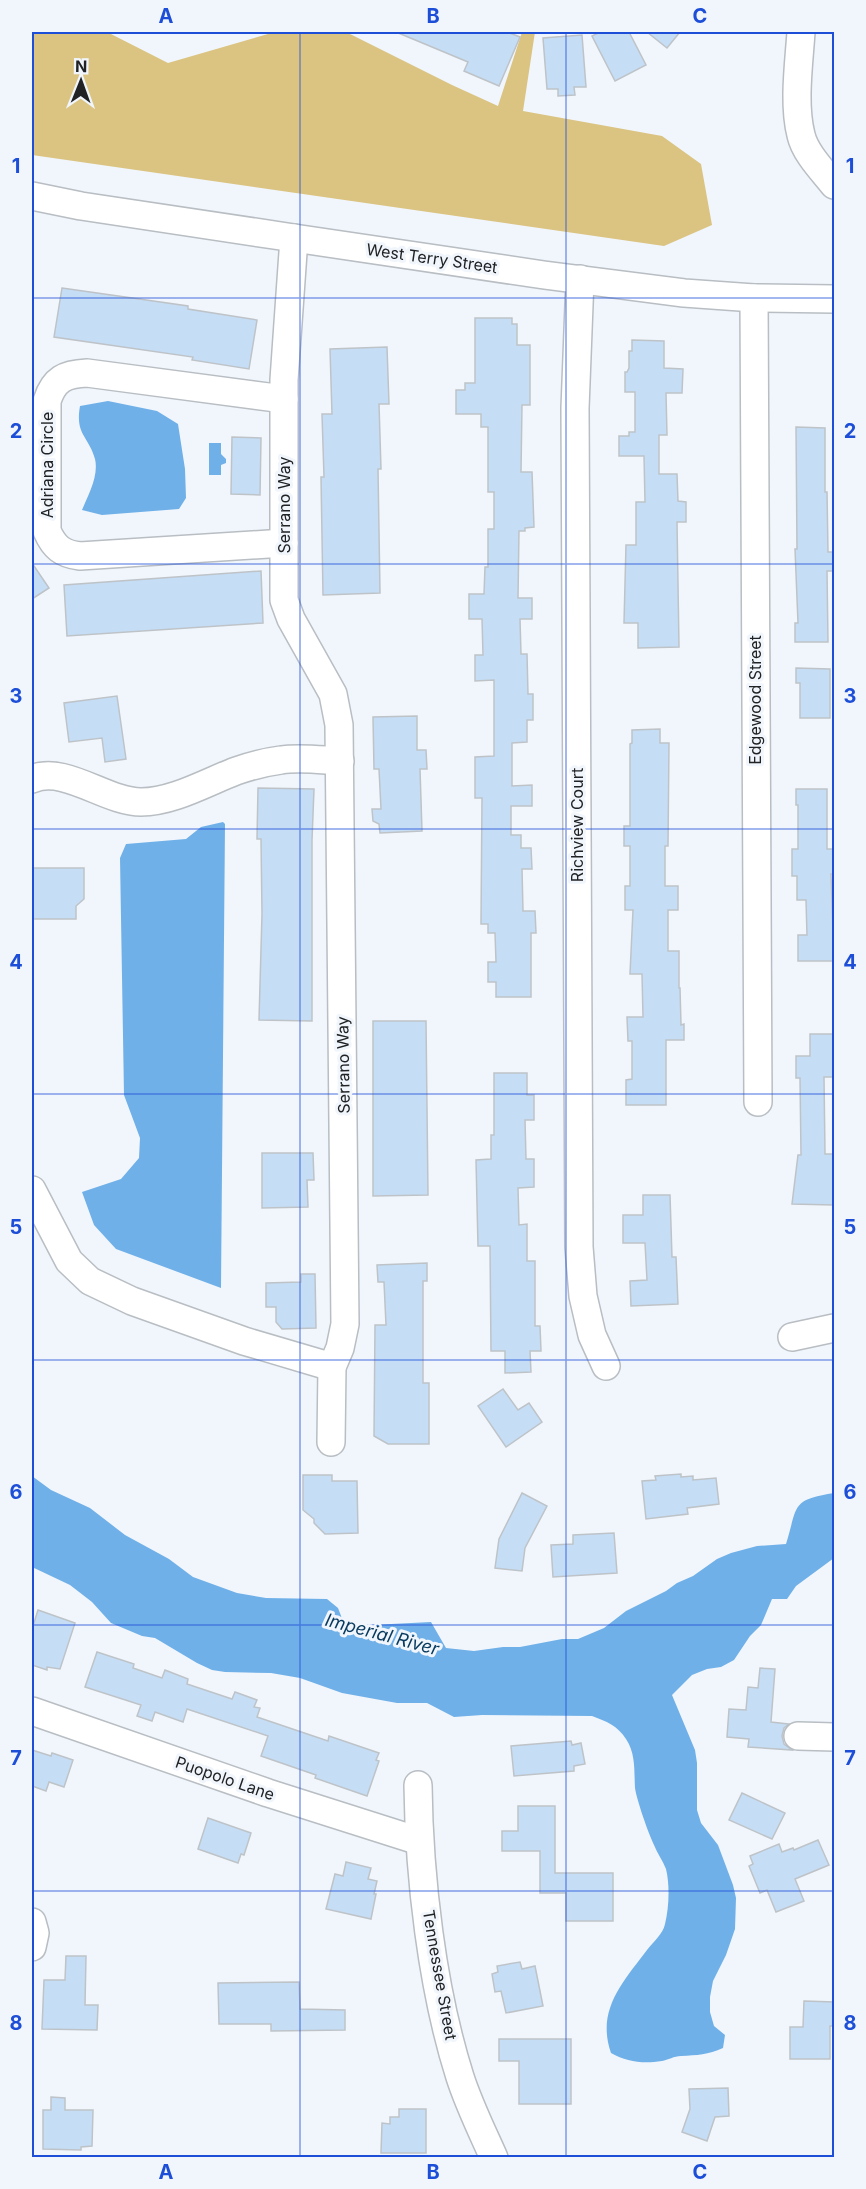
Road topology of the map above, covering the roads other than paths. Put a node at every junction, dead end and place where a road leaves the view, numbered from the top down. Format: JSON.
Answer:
{"nodes":[{"id":1,"x":801,"y":32,"type":"edge"},
{"id":2,"x":834,"y":185,"type":"edge"},
{"id":3,"x":32,"y":196,"type":"edge"},
{"id":4,"x":294,"y":238,"type":"junction"},
{"id":5,"x":580,"y":279,"type":"junction"},
{"id":6,"x":754,"y":298,"type":"junction"},
{"id":7,"x":834,"y":299,"type":"edge"},
{"id":8,"x":284,"y":399,"type":"junction"},
{"id":9,"x":284,"y":543,"type":"junction"},
{"id":10,"x":340,"y":761,"type":"junction"},
{"id":11,"x":32,"y":779,"type":"edge"},
{"id":12,"x":758,"y":1102,"type":"dead end"},
{"id":13,"x":32,"y":1190,"type":"edge"},
{"id":14,"x":834,"y":1328,"type":"edge"},
{"id":15,"x":792,"y":1337,"type":"dead end"},
{"id":16,"x":606,"y":1366,"type":"dead end"},
{"id":17,"x":332,"y":1367,"type":"junction"},
{"id":18,"x":331,"y":1442,"type":"dead end"},
{"id":19,"x":32,"y":1711,"type":"edge"},
{"id":20,"x":798,"y":1736,"type":"dead end"},
{"id":21,"x":834,"y":1737,"type":"edge"},
{"id":22,"x":418,"y":1785,"type":"dead end"},
{"id":23,"x":419,"y":1841,"type":"junction"},
{"id":24,"x":32,"y":1922,"type":"edge"},
{"id":25,"x":32,"y":1947,"type":"edge"},
{"id":26,"x":494,"y":2157,"type":"edge"}],
"edges":[{"from":1,"to":2,"type":"street"},
{"from":3,"to":4,"type":"street","name":"West Terry Street"},
{"from":4,"to":5,"type":"street","name":"West Terry Street"},
{"from":4,"to":8,"type":"street","name":"Serrano Way"},
{"from":5,"to":6,"type":"street","name":"West Terry Street"},
{"from":5,"to":16,"type":"street","name":"Richview Court"},
{"from":6,"to":7,"type":"street","name":"West Terry Street"},
{"from":6,"to":12,"type":"street","name":"Edgewood Street"},
{"from":8,"to":9,"type":"street","name":"Serrano Way"},
{"from":8,"to":9,"type":"street","name":"Adriana Circle"},
{"from":9,"to":10,"type":"street","name":"Serrano Way"},
{"from":10,"to":11,"type":"street"},
{"from":10,"to":17,"type":"street","name":"Serrano Way"},
{"from":13,"to":17,"type":"street"},
{"from":14,"to":15,"type":"street"},
{"from":17,"to":18,"type":"street","name":"Serrano Way"},
{"from":19,"to":23,"type":"street","name":"Puopolo Lane"},
{"from":20,"to":21,"type":"street"},
{"from":22,"to":23,"type":"street","name":"Tennessee Street"},
{"from":23,"to":26,"type":"street","name":"Tennessee Street"},
{"from":24,"to":25,"type":"street"}]}
